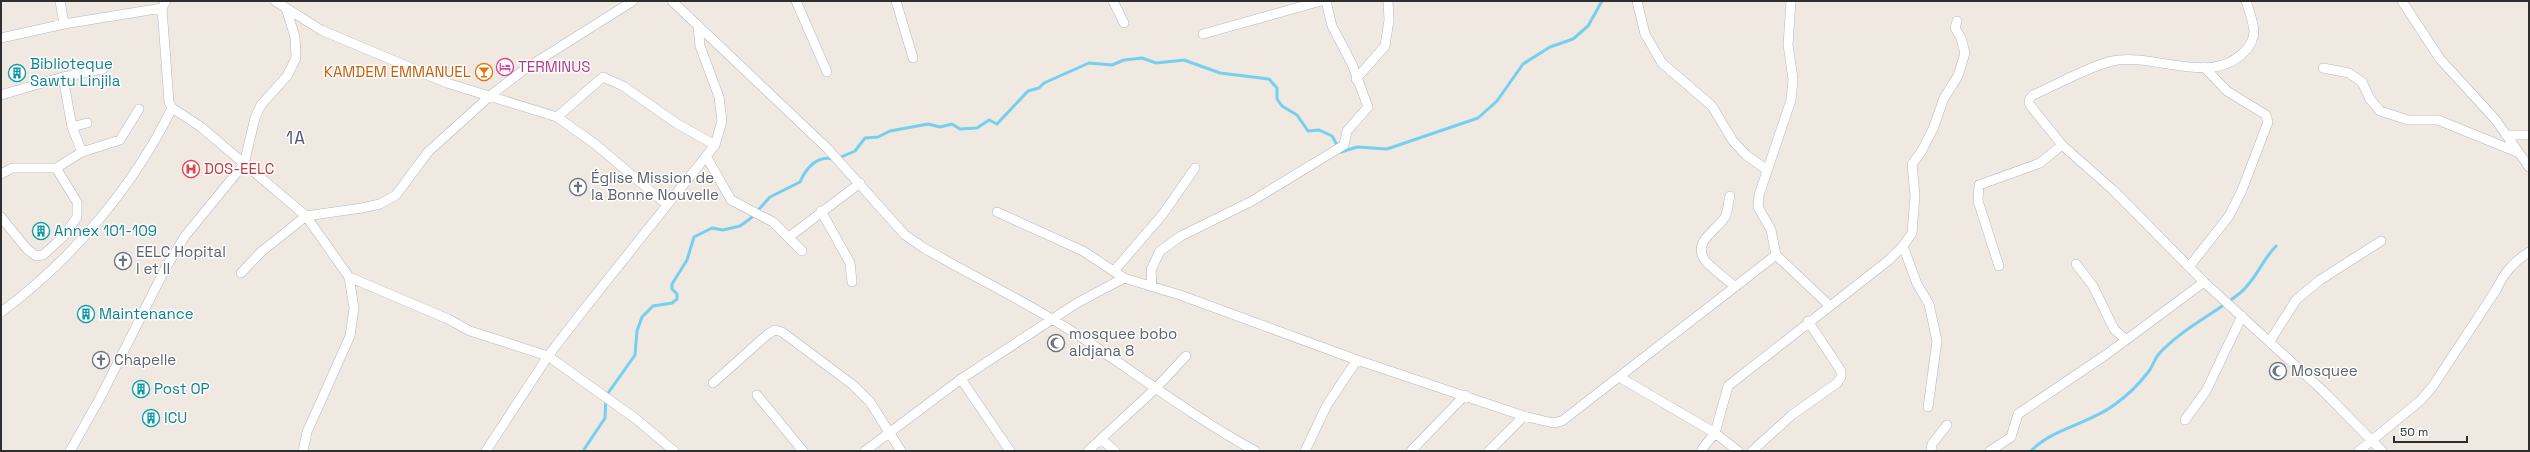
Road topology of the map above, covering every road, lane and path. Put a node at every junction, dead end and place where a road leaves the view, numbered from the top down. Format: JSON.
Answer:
{"nodes":[{"id":1,"x":60,"y":1,"type":"edge"},
{"id":2,"x":275,"y":1,"type":"edge"},
{"id":3,"x":633,"y":1,"type":"edge"},
{"id":4,"x":672,"y":1,"type":"edge"},
{"id":5,"x":796,"y":1,"type":"edge"},
{"id":6,"x":896,"y":1,"type":"edge"},
{"id":7,"x":1113,"y":1,"type":"edge"},
{"id":8,"x":1321,"y":1,"type":"edge"},
{"id":9,"x":1326,"y":1,"type":"edge"},
{"id":10,"x":1388,"y":1,"type":"edge"},
{"id":11,"x":1637,"y":1,"type":"edge"},
{"id":12,"x":1791,"y":1,"type":"edge"},
{"id":13,"x":2246,"y":1,"type":"edge"},
{"id":14,"x":2402,"y":1,"type":"edge"},
{"id":15,"x":164,"y":5,"type":"edge"},
{"id":16,"x":286,"y":8,"type":"junction"},
{"id":17,"x":1957,"y":21,"type":"dead end"},
{"id":18,"x":1124,"y":23,"type":"dead end"},
{"id":19,"x":64,"y":24,"type":"junction"},
{"id":20,"x":698,"y":26,"type":"junction"},
{"id":21,"x":1203,"y":34,"type":"dead end"},
{"id":22,"x":1,"y":38,"type":"edge"},
{"id":23,"x":913,"y":58,"type":"dead end"},
{"id":24,"x":2204,"y":67,"type":"junction"},
{"id":25,"x":2323,"y":68,"type":"dead end"},
{"id":26,"x":103,"y":69,"type":"dead end"},
{"id":27,"x":827,"y":72,"type":"dead end"},
{"id":28,"x":63,"y":77,"type":"junction"},
{"id":29,"x":1356,"y":79,"type":"junction"},
{"id":30,"x":1,"y":95,"type":"edge"},
{"id":31,"x":491,"y":95,"type":"junction"},
{"id":32,"x":172,"y":108,"type":"junction"},
{"id":33,"x":139,"y":109,"type":"dead end"},
{"id":34,"x":557,"y":117,"type":"junction"},
{"id":35,"x":87,"y":123,"type":"dead end"},
{"id":36,"x":72,"y":127,"type":"junction"},
{"id":37,"x":2506,"y":135,"type":"junction"},
{"id":38,"x":2529,"y":135,"type":"edge"},
{"id":39,"x":715,"y":146,"type":"junction"},
{"id":40,"x":2062,"y":146,"type":"junction"},
{"id":41,"x":82,"y":152,"type":"junction"},
{"id":42,"x":2517,"y":152,"type":"junction"},
{"id":43,"x":706,"y":156,"type":"junction"},
{"id":44,"x":244,"y":164,"type":"junction"},
{"id":45,"x":2529,"y":167,"type":"edge"},
{"id":46,"x":56,"y":168,"type":"junction"},
{"id":47,"x":1195,"y":168,"type":"dead end"},
{"id":48,"x":1767,"y":170,"type":"junction"},
{"id":49,"x":1,"y":174,"type":"edge"},
{"id":50,"x":860,"y":183,"type":"junction"},
{"id":51,"x":1730,"y":196,"type":"dead end"},
{"id":52,"x":666,"y":204,"type":"junction"},
{"id":53,"x":821,"y":211,"type":"junction"},
{"id":54,"x":997,"y":212,"type":"dead end"},
{"id":55,"x":306,"y":216,"type":"junction"},
{"id":56,"x":1,"y":217,"type":"edge"},
{"id":57,"x":789,"y":238,"type":"junction"},
{"id":58,"x":2382,"y":241,"type":"dead end"},
{"id":59,"x":1903,"y":246,"type":"junction"},
{"id":60,"x":802,"y":251,"type":"dead end"},
{"id":61,"x":2529,"y":252,"type":"edge"},
{"id":62,"x":1776,"y":255,"type":"junction"},
{"id":63,"x":2076,"y":264,"type":"dead end"},
{"id":64,"x":1999,"y":266,"type":"dead end"},
{"id":65,"x":2189,"y":267,"type":"junction"},
{"id":66,"x":1114,"y":271,"type":"junction"},
{"id":67,"x":241,"y":274,"type":"dead end"},
{"id":68,"x":349,"y":276,"type":"junction"},
{"id":69,"x":1124,"y":278,"type":"junction"},
{"id":70,"x":852,"y":282,"type":"dead end"},
{"id":71,"x":2204,"y":282,"type":"junction"},
{"id":72,"x":1735,"y":286,"type":"junction"},
{"id":73,"x":1152,"y":287,"type":"junction"},
{"id":74,"x":1830,"y":306,"type":"junction"},
{"id":75,"x":1,"y":312,"type":"edge"},
{"id":76,"x":2239,"y":313,"type":"junction"},
{"id":77,"x":1052,"y":320,"type":"junction"},
{"id":78,"x":1808,"y":321,"type":"junction"},
{"id":79,"x":2126,"y":340,"type":"junction"},
{"id":80,"x":2270,"y":341,"type":"junction"},
{"id":81,"x":548,"y":356,"type":"junction"},
{"id":82,"x":1186,"y":356,"type":"dead end"},
{"id":83,"x":1357,"y":360,"type":"junction"},
{"id":84,"x":1621,"y":378,"type":"junction"},
{"id":85,"x":961,"y":380,"type":"junction"},
{"id":86,"x":713,"y":382,"type":"dead end"},
{"id":87,"x":1155,"y":389,"type":"junction"},
{"id":88,"x":757,"y":395,"type":"dead end"},
{"id":89,"x":1465,"y":396,"type":"junction"},
{"id":90,"x":1928,"y":407,"type":"dead end"},
{"id":91,"x":1524,"y":416,"type":"junction"},
{"id":92,"x":2185,"y":420,"type":"dead end"},
{"id":93,"x":1948,"y":425,"type":"dead end"},
{"id":94,"x":889,"y":433,"type":"junction"},
{"id":95,"x":1715,"y":433,"type":"junction"},
{"id":96,"x":1101,"y":439,"type":"junction"},
{"id":97,"x":2373,"y":440,"type":"junction"},
{"id":98,"x":1702,"y":449,"type":"dead end"},
{"id":99,"x":70,"y":451,"type":"edge"},
{"id":100,"x":303,"y":451,"type":"edge"},
{"id":101,"x":486,"y":451,"type":"edge"},
{"id":102,"x":674,"y":451,"type":"edge"},
{"id":103,"x":803,"y":451,"type":"edge"},
{"id":104,"x":865,"y":451,"type":"edge"},
{"id":105,"x":901,"y":451,"type":"edge"},
{"id":106,"x":1010,"y":451,"type":"edge"},
{"id":107,"x":1088,"y":451,"type":"edge"},
{"id":108,"x":1115,"y":451,"type":"edge"},
{"id":109,"x":1255,"y":451,"type":"edge"},
{"id":110,"x":1305,"y":451,"type":"edge"},
{"id":111,"x":1410,"y":451,"type":"edge"},
{"id":112,"x":1489,"y":451,"type":"edge"},
{"id":113,"x":1738,"y":451,"type":"edge"},
{"id":114,"x":1752,"y":451,"type":"edge"},
{"id":115,"x":1931,"y":451,"type":"edge"},
{"id":116,"x":1990,"y":451,"type":"edge"},
{"id":117,"x":2359,"y":451,"type":"edge"},
{"id":118,"x":2382,"y":451,"type":"edge"}],
"edges":[{"from":1,"to":19,"type":"street"},
{"from":2,"to":16,"type":"street"},
{"from":3,"to":31,"type":"street"},
{"from":4,"to":20,"type":"street"},
{"from":5,"to":27,"type":"street"},
{"from":6,"to":23,"type":"street"},
{"from":7,"to":18,"type":"street"},
{"from":8,"to":21,"type":"street"},
{"from":9,"to":29,"type":"street"},
{"from":10,"to":29,"type":"street"},
{"from":11,"to":48,"type":"street"},
{"from":12,"to":48,"type":"street"},
{"from":13,"to":24,"type":"street"},
{"from":14,"to":37,"type":"street"},
{"from":15,"to":19,"type":"street"},
{"from":15,"to":32,"type":"street"},
{"from":16,"to":31,"type":"street"},
{"from":16,"to":44,"type":"street"},
{"from":17,"to":59,"type":"street"},
{"from":19,"to":22,"type":"street"},
{"from":20,"to":39,"type":"street"},
{"from":20,"to":50,"type":"street"},
{"from":24,"to":40,"type":"street"},
{"from":24,"to":65,"type":"street"},
{"from":25,"to":42,"type":"street"},
{"from":26,"to":28,"type":"street"},
{"from":28,"to":30,"type":"street"},
{"from":28,"to":36,"type":"street"},
{"from":29,"to":73,"type":"street"},
{"from":31,"to":34,"type":"street"},
{"from":31,"to":55,"type":"street"},
{"from":32,"to":44,"type":"street"},
{"from":32,"to":75,"type":"street"},
{"from":33,"to":41,"type":"street"},
{"from":34,"to":39,"type":"street"},
{"from":34,"to":52,"type":"street"},
{"from":35,"to":36,"type":"street"},
{"from":36,"to":41,"type":"street"},
{"from":37,"to":38,"type":"street"},
{"from":37,"to":42,"type":"street"},
{"from":39,"to":43,"type":"street"},
{"from":40,"to":64,"type":"street"},
{"from":40,"to":65,"type":"street"},
{"from":41,"to":46,"type":"street"},
{"from":42,"to":45,"type":"street"},
{"from":43,"to":52,"type":"street"},
{"from":43,"to":57,"type":"street"},
{"from":44,"to":55,"type":"street"},
{"from":44,"to":99,"type":"street"},
{"from":46,"to":49,"type":"street"},
{"from":46,"to":56,"type":"street"},
{"from":47,"to":66,"type":"street"},
{"from":48,"to":62,"type":"street"},
{"from":50,"to":53,"type":"street"},
{"from":50,"to":77,"type":"street"},
{"from":51,"to":72,"type":"street"},
{"from":52,"to":81,"type":"street"},
{"from":53,"to":57,"type":"street"},
{"from":53,"to":70,"type":"street"},
{"from":54,"to":66,"type":"street"},
{"from":55,"to":67,"type":"street"},
{"from":55,"to":68,"type":"street"},
{"from":57,"to":60,"type":"street"},
{"from":58,"to":80,"type":"street"},
{"from":59,"to":74,"type":"street"},
{"from":59,"to":90,"type":"street"},
{"from":61,"to":97,"type":"street"},
{"from":62,"to":72,"type":"street"},
{"from":62,"to":74,"type":"street"},
{"from":63,"to":79,"type":"street"},
{"from":65,"to":71,"type":"street"},
{"from":66,"to":69,"type":"street"},
{"from":68,"to":81,"type":"street"},
{"from":68,"to":100,"type":"street"},
{"from":69,"to":73,"type":"street"},
{"from":69,"to":77,"type":"street"},
{"from":71,"to":76,"type":"street"},
{"from":71,"to":79,"type":"street"},
{"from":72,"to":84,"type":"street"},
{"from":73,"to":83,"type":"street"},
{"from":74,"to":78,"type":"street"},
{"from":76,"to":80,"type":"street"},
{"from":76,"to":92,"type":"street"},
{"from":77,"to":85,"type":"street"},
{"from":77,"to":87,"type":"street"},
{"from":78,"to":95,"type":"street"},
{"from":78,"to":114,"type":"street"},
{"from":79,"to":116,"type":"street"},
{"from":80,"to":97,"type":"street"},
{"from":81,"to":101,"type":"street"},
{"from":81,"to":102,"type":"street"},
{"from":82,"to":87,"type":"street"},
{"from":83,"to":89,"type":"street"},
{"from":83,"to":110,"type":"street"},
{"from":84,"to":91,"type":"street"},
{"from":84,"to":95,"type":"street"},
{"from":85,"to":94,"type":"street"},
{"from":85,"to":106,"type":"street"},
{"from":86,"to":94,"type":"street"},
{"from":87,"to":96,"type":"street"},
{"from":87,"to":109,"type":"street"},
{"from":88,"to":103,"type":"street"},
{"from":89,"to":91,"type":"street"},
{"from":89,"to":111,"type":"street"},
{"from":91,"to":112,"type":"street"},
{"from":93,"to":115,"type":"street"},
{"from":94,"to":104,"type":"street"},
{"from":94,"to":105,"type":"street"},
{"from":95,"to":98,"type":"street"},
{"from":95,"to":113,"type":"street"},
{"from":96,"to":107,"type":"street"},
{"from":96,"to":108,"type":"street"},
{"from":97,"to":117,"type":"street"},
{"from":97,"to":118,"type":"street"}]}
